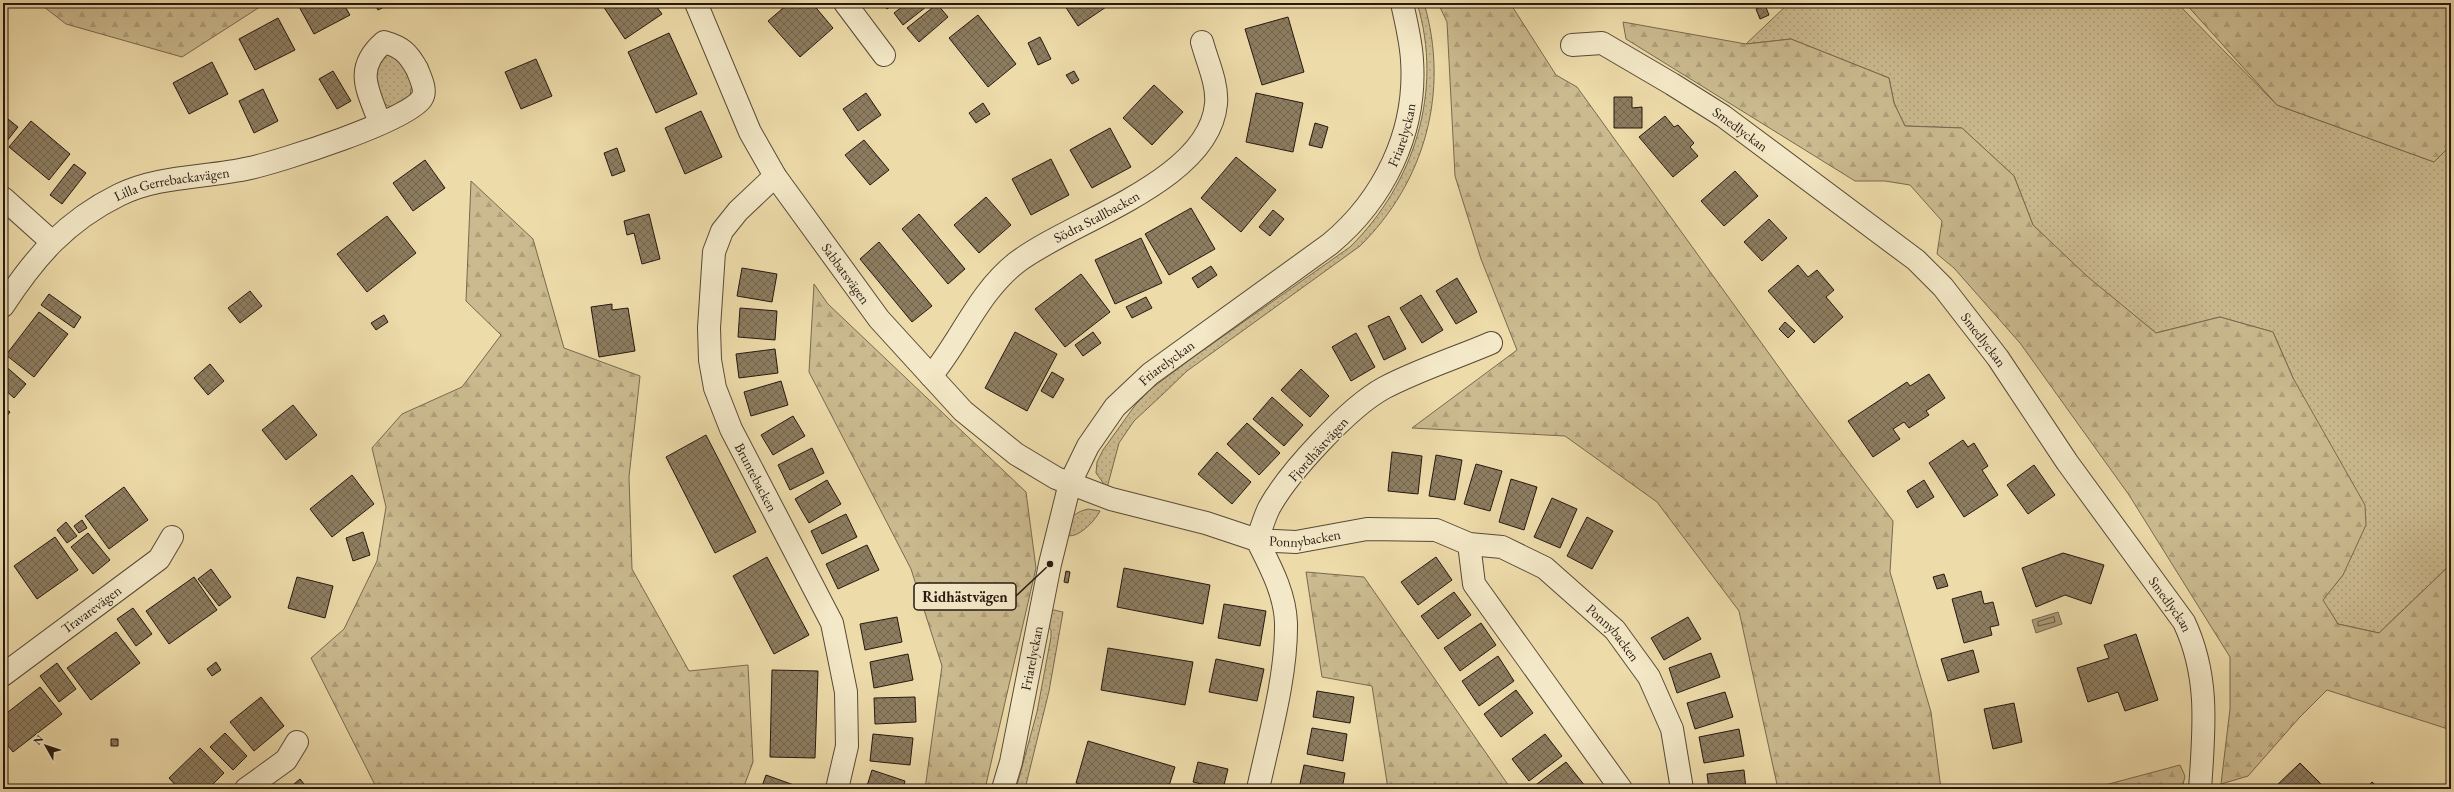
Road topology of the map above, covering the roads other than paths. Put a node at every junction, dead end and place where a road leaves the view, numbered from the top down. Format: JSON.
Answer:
{"nodes":[{"id":1,"x":696,"y":3,"type":"edge"},
{"id":2,"x":844,"y":3,"type":"edge"},
{"id":3,"x":1402,"y":3,"type":"edge"},
{"id":4,"x":1202,"y":42,"type":"dead end"},
{"id":5,"x":1572,"y":45,"type":"dead end"},
{"id":6,"x":884,"y":55,"type":"dead end"},
{"id":7,"x":380,"y":123,"type":"dead end"},
{"id":8,"x":775,"y":176,"type":"junction"},
{"id":9,"x":3,"y":198,"type":"edge"},
{"id":10,"x":51,"y":241,"type":"junction"},
{"id":11,"x":3,"y":306,"type":"edge"},
{"id":12,"x":1491,"y":343,"type":"dead end"},
{"id":13,"x":931,"y":376,"type":"junction"},
{"id":14,"x":1070,"y":483,"type":"junction"},
{"id":15,"x":172,"y":537,"type":"dead end"},
{"id":16,"x":1257,"y":540,"type":"junction"},
{"id":17,"x":1469,"y":544,"type":"junction"},
{"id":18,"x":3,"y":675,"type":"edge"},
{"id":19,"x":297,"y":742,"type":"dead end"},
{"id":20,"x":246,"y":789,"type":"edge"},
{"id":21,"x":837,"y":789,"type":"edge"},
{"id":22,"x":1003,"y":789,"type":"edge"},
{"id":23,"x":1258,"y":789,"type":"edge"},
{"id":24,"x":1620,"y":789,"type":"edge"},
{"id":25,"x":1682,"y":789,"type":"edge"},
{"id":26,"x":2200,"y":789,"type":"edge"}],
"edges":[{"from":1,"to":8,"type":"street","name":"Sabbatsvägen"},
{"from":2,"to":6,"type":"street"},
{"from":3,"to":14,"type":"street","name":"Friarelyckan"},
{"from":4,"to":13,"type":"street","name":"Södra Stallbacken"},
{"from":5,"to":26,"type":"street","name":"Smedlyckan"},
{"from":7,"to":10,"type":"street","name":"Lilla Gerrebackavägen"},
{"from":8,"to":13,"type":"street","name":"Sabbatsvägen"},
{"from":8,"to":21,"type":"street","name":"Bruntebacken"},
{"from":9,"to":10,"type":"street"},
{"from":10,"to":11,"type":"street","name":"Lilla Gerrebackavägen"},
{"from":12,"to":16,"type":"street","name":"Fjordhästvägen"},
{"from":13,"to":14,"type":"street","name":"Sabbatsvägen"},
{"from":14,"to":16,"type":"street","name":"Ponnybacken"},
{"from":14,"to":22,"type":"street","name":"Friarelyckan"},
{"from":15,"to":18,"type":"street","name":"Travarevägen"},
{"from":16,"to":17,"type":"street","name":"Ponnybacken"},
{"from":16,"to":23,"type":"street"},
{"from":17,"to":24,"type":"street"},
{"from":17,"to":25,"type":"street","name":"Ponnybacken"},
{"from":19,"to":20,"type":"street"}]}
